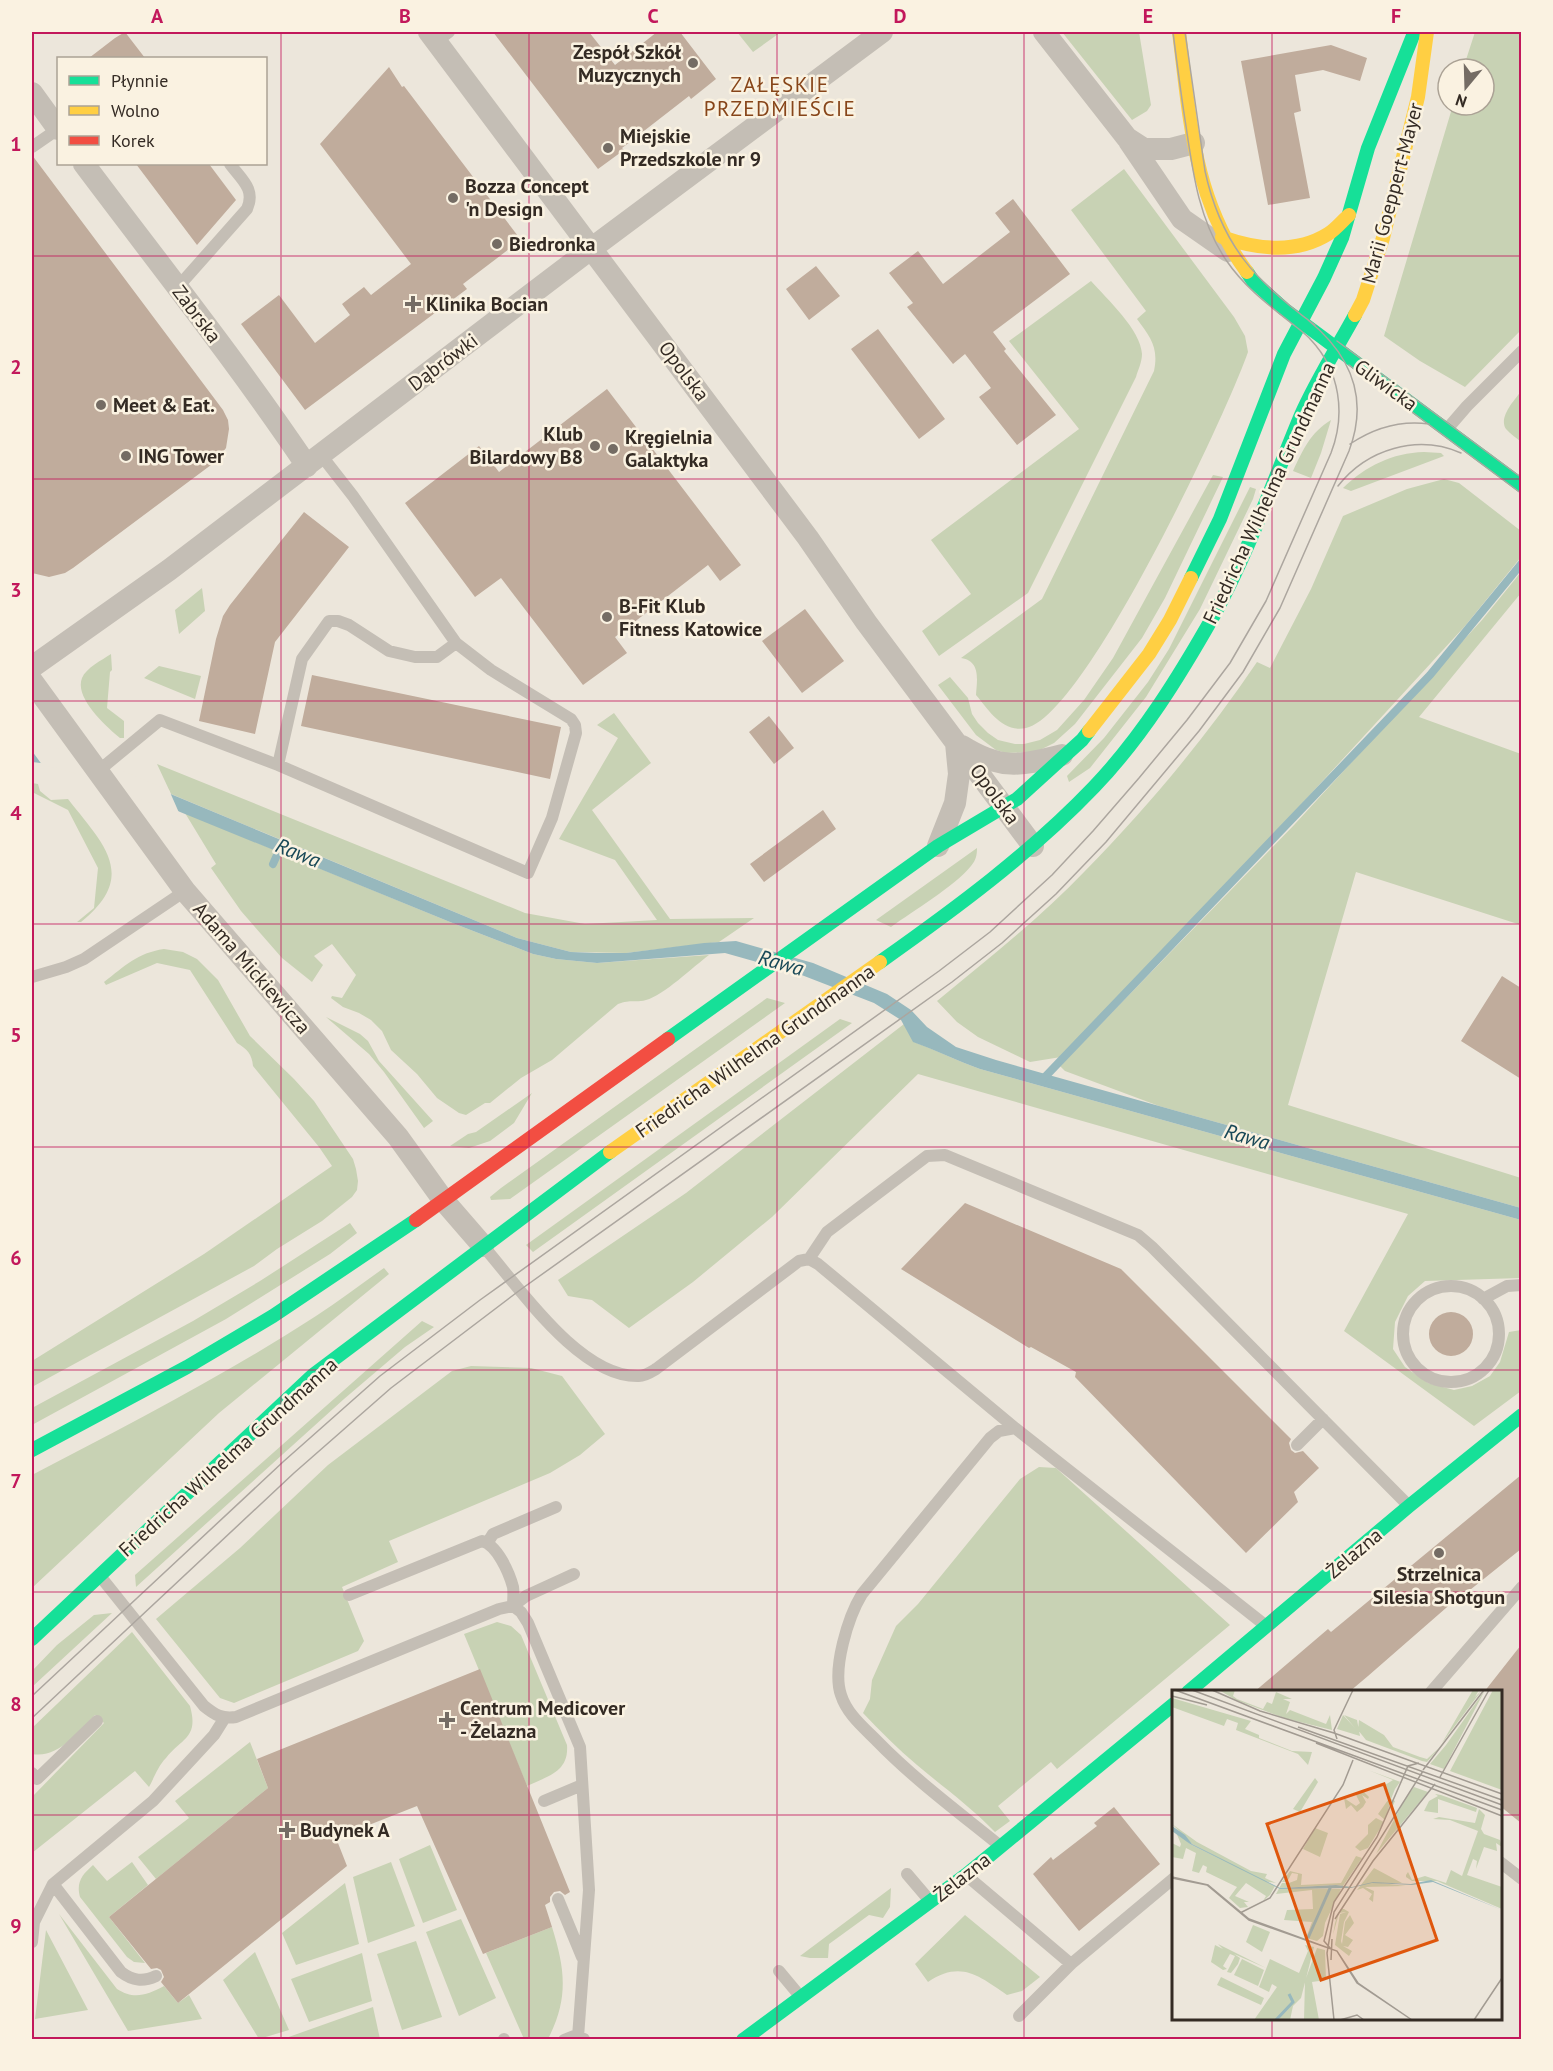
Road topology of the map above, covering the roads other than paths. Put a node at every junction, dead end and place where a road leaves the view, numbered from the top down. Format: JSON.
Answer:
{"nodes":[{"id":1,"x":882,"y":32,"type":"edge"},
{"id":2,"x":1044,"y":32,"type":"edge"},
{"id":3,"x":1179,"y":32,"type":"edge"},
{"id":4,"x":1415,"y":32,"type":"edge"},
{"id":5,"x":1427,"y":32,"type":"edge"},
{"id":6,"x":438,"y":35,"type":"edge"},
{"id":7,"x":32,"y":93,"type":"edge"},
{"id":8,"x":57,"y":128,"type":"edge"},
{"id":9,"x":57,"y":130,"type":"edge"},
{"id":10,"x":1127,"y":138,"type":"junction"},
{"id":11,"x":1194,"y":143,"type":"junction"},
{"id":12,"x":32,"y":147,"type":"edge"},
{"id":13,"x":85,"y":165,"type":"edge"},
{"id":14,"x":231,"y":165,"type":"edge"},
{"id":15,"x":1349,"y":214,"type":"junction"},
{"id":16,"x":1227,"y":245,"type":"junction"},
{"id":17,"x":592,"y":248,"type":"junction"},
{"id":18,"x":177,"y":288,"type":"junction"},
{"id":19,"x":1300,"y":321,"type":"junction"},
{"id":20,"x":1337,"y":349,"type":"junction"},
{"id":21,"x":1521,"y":351,"type":"edge"},
{"id":22,"x":1447,"y":430,"type":"junction"},
{"id":23,"x":314,"y":461,"type":"junction"},
{"id":24,"x":1521,"y":486,"type":"edge"},
{"id":25,"x":456,"y":644,"type":"junction"},
{"id":26,"x":32,"y":668,"type":"edge"},
{"id":27,"x":32,"y":681,"type":"edge"},
{"id":28,"x":956,"y":742,"type":"junction"},
{"id":29,"x":1068,"y":753,"type":"junction"},
{"id":30,"x":278,"y":765,"type":"junction"},
{"id":31,"x":97,"y":772,"type":"junction"},
{"id":32,"x":1005,"y":807,"type":"junction"},
{"id":33,"x":938,"y":846,"type":"junction"},
{"id":34,"x":1033,"y":846,"type":"junction"},
{"id":35,"x":185,"y":891,"type":"junction"},
{"id":36,"x":32,"y":977,"type":"edge"},
{"id":37,"x":444,"y":1201,"type":"junction"},
{"id":38,"x":483,"y":1246,"type":"junction"},
{"id":39,"x":809,"y":1259,"type":"junction"},
{"id":40,"x":1521,"y":1285,"type":"edge"},
{"id":41,"x":1483,"y":1299,"type":"junction"},
{"id":42,"x":1521,"y":1415,"type":"edge"},
{"id":43,"x":1323,"y":1419,"type":"junction"},
{"id":44,"x":1015,"y":1428,"type":"junction"},
{"id":45,"x":1297,"y":1445,"type":"dead end"},
{"id":46,"x":32,"y":1450,"type":"edge"},
{"id":47,"x":1409,"y":1506,"type":"junction"},
{"id":48,"x":556,"y":1507,"type":"dead end"},
{"id":49,"x":488,"y":1542,"type":"junction"},
{"id":50,"x":574,"y":1574,"type":"dead end"},
{"id":51,"x":99,"y":1575,"type":"junction"},
{"id":52,"x":1521,"y":1587,"type":"edge"},
{"id":53,"x":349,"y":1594,"type":"dead end"},
{"id":54,"x":513,"y":1606,"type":"junction"},
{"id":55,"x":1266,"y":1626,"type":"junction"},
{"id":56,"x":32,"y":1639,"type":"edge"},
{"id":57,"x":1190,"y":1690,"type":"edge"},
{"id":58,"x":1433,"y":1690,"type":"edge"},
{"id":59,"x":1172,"y":1705,"type":"edge"},
{"id":60,"x":224,"y":1719,"type":"junction"},
{"id":61,"x":97,"y":1721,"type":"dead end"},
{"id":62,"x":33,"y":1779,"type":"edge"},
{"id":63,"x":582,"y":1785,"type":"junction"},
{"id":64,"x":544,"y":1800,"type":"dead end"},
{"id":65,"x":1001,"y":1846,"type":"junction"},
{"id":66,"x":1502,"y":1864,"type":"edge"},
{"id":67,"x":907,"y":1874,"type":"dead end"},
{"id":68,"x":966,"y":1875,"type":"junction"},
{"id":69,"x":1172,"y":1879,"type":"edge"},
{"id":70,"x":1521,"y":1879,"type":"edge"},
{"id":71,"x":53,"y":1884,"type":"junction"},
{"id":72,"x":558,"y":1899,"type":"dead end"},
{"id":73,"x":931,"y":1902,"type":"junction"},
{"id":74,"x":32,"y":1942,"type":"edge"},
{"id":75,"x":584,"y":1961,"type":"junction"},
{"id":76,"x":1071,"y":1964,"type":"junction"},
{"id":77,"x":779,"y":1971,"type":"dead end"},
{"id":78,"x":156,"y":1976,"type":"dead end"},
{"id":79,"x":801,"y":1997,"type":"junction"},
{"id":80,"x":1019,"y":2016,"type":"dead end"},
{"id":81,"x":581,"y":2038,"type":"edge"},
{"id":82,"x":564,"y":2040,"type":"edge"},
{"id":83,"x":743,"y":2040,"type":"edge"}],
"edges":[{"from":1,"to":17,"type":"street","name":"Dąbrówki"},
{"from":2,"to":10,"type":"street","name":"Gliwicka"},
{"from":3,"to":11,"type":"main road","name":"Gliwicka"},
{"from":4,"to":15,"type":"main road","name":"Marii Goeppert-Mayer"},
{"from":5,"to":20,"type":"main road","name":"Marii Goeppert-Mayer"},
{"from":6,"to":17,"type":"street","name":"Opolska"},
{"from":7,"to":8,"type":"street"},
{"from":9,"to":12,"type":"lane"},
{"from":10,"to":11,"type":"street","name":"Gliwicka"},
{"from":10,"to":16,"type":"street","name":"Gliwicka"},
{"from":11,"to":16,"type":"main road","name":"Gliwicka"},
{"from":13,"to":18,"type":"street","name":"Zabrska"},
{"from":14,"to":18,"type":"lane"},
{"from":15,"to":16,"type":"main road","name":"Gliwicka"},
{"from":15,"to":19,"type":"main road","name":"Marii Goeppert-Mayer"},
{"from":16,"to":19,"type":"main road","name":"Gliwicka"},
{"from":17,"to":23,"type":"street","name":"Dąbrówki"},
{"from":17,"to":28,"type":"street","name":"Opolska"},
{"from":18,"to":23,"type":"street","name":"Zabrska"},
{"from":19,"to":20,"type":"main road","name":"Gliwicka"},
{"from":19,"to":29,"type":"main road","name":"Friedricha Wilhelma Grundmanna"},
{"from":20,"to":22,"type":"main road","name":"Gliwicka"},
{"from":20,"to":34,"type":"main road","name":"Friedricha Wilhelma Grundmanna"},
{"from":21,"to":22,"type":"lane"},
{"from":22,"to":24,"type":"main road","name":"Gliwicka"},
{"from":23,"to":25,"type":"lane"},
{"from":23,"to":26,"type":"street","name":"Dąbrówki"},
{"from":25,"to":30,"type":"lane"},
{"from":25,"to":30,"type":"lane"},
{"from":27,"to":31,"type":"street","name":"Adama Mickiewicza"},
{"from":28,"to":29,"type":"street","name":"Opolska"},
{"from":28,"to":32,"type":"street","name":"Opolska"},
{"from":28,"to":33,"type":"street","name":"Opolska"},
{"from":29,"to":32,"type":"main road","name":"Friedricha Wilhelma Grundmanna"},
{"from":30,"to":31,"type":"lane"},
{"from":31,"to":35,"type":"street","name":"Adama Mickiewicza"},
{"from":32,"to":33,"type":"main road","name":"Friedricha Wilhelma Grundmanna"},
{"from":32,"to":34,"type":"street","name":"Opolska"},
{"from":33,"to":37,"type":"main road","name":"Friedricha Wilhelma Grundmanna"},
{"from":34,"to":38,"type":"main road","name":"Friedricha Wilhelma Grundmanna"},
{"from":35,"to":36,"type":"lane"},
{"from":35,"to":37,"type":"street","name":"Adama Mickiewicza"},
{"from":37,"to":38,"type":"street","name":"Adama Mickiewicza"},
{"from":37,"to":46,"type":"main road","name":"Friedricha Wilhelma Grundmanna"},
{"from":38,"to":39,"type":"lane"},
{"from":38,"to":51,"type":"main road","name":"Friedricha Wilhelma Grundmanna"},
{"from":39,"to":43,"type":"lane"},
{"from":39,"to":44,"type":"lane"},
{"from":40,"to":41,"type":"lane"},
{"from":41,"to":41,"type":"lane"},
{"from":42,"to":47,"type":"main road","name":"Żelazna"},
{"from":43,"to":45,"type":"lane"},
{"from":43,"to":47,"type":"lane"},
{"from":44,"to":55,"type":"lane"},
{"from":44,"to":65,"type":"lane"},
{"from":47,"to":55,"type":"main road","name":"Żelazna"},
{"from":48,"to":49,"type":"lane"},
{"from":49,"to":53,"type":"lane"},
{"from":49,"to":54,"type":"lane"},
{"from":50,"to":54,"type":"lane"},
{"from":51,"to":56,"type":"main road","name":"Friedricha Wilhelma Grundmanna"},
{"from":51,"to":60,"type":"lane"},
{"from":52,"to":58,"type":"lane"},
{"from":54,"to":60,"type":"lane"},
{"from":54,"to":63,"type":"lane"},
{"from":55,"to":57,"type":"main road","name":"Żelazna"},
{"from":59,"to":65,"type":"main road","name":"Żelazna"},
{"from":60,"to":71,"type":"lane"},
{"from":61,"to":62,"type":"lane"},
{"from":63,"to":64,"type":"lane"},
{"from":63,"to":75,"type":"lane"},
{"from":65,"to":68,"type":"main road","name":"Żelazna"},
{"from":66,"to":70,"type":"lane"},
{"from":67,"to":73,"type":"lane"},
{"from":68,"to":73,"type":"main road","name":"Żelazna"},
{"from":68,"to":76,"type":"lane"},
{"from":69,"to":76,"type":"lane"},
{"from":71,"to":74,"type":"lane"},
{"from":71,"to":78,"type":"lane"},
{"from":72,"to":75,"type":"lane"},
{"from":73,"to":79,"type":"main road","name":"Żelazna"},
{"from":75,"to":81,"type":"lane"},
{"from":76,"to":80,"type":"lane"},
{"from":77,"to":79,"type":"lane"},
{"from":79,"to":83,"type":"main road","name":"Żelazna"},
{"from":81,"to":82,"type":"lane"}]}
